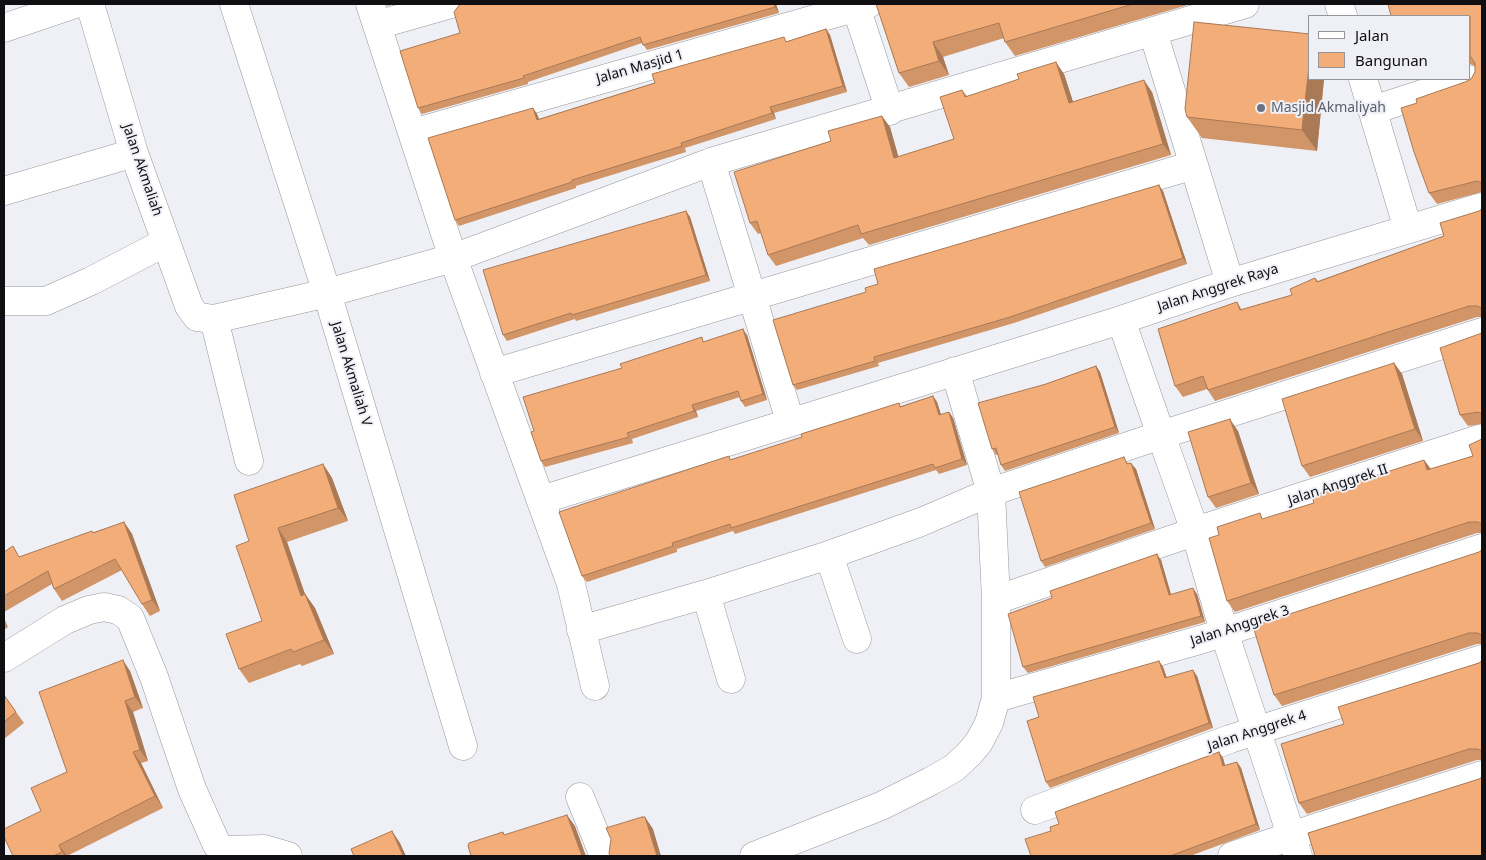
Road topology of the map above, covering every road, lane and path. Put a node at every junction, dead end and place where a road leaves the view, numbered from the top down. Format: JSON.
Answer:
{"nodes":[{"id":1,"x":75,"y":4,"type":"edge"},
{"id":2,"x":90,"y":4,"type":"edge"},
{"id":3,"x":234,"y":4,"type":"edge"},
{"id":4,"x":451,"y":4,"type":"edge"},
{"id":5,"x":1245,"y":4,"type":"edge"},
{"id":6,"x":860,"y":5,"type":"edge"},
{"id":7,"x":374,"y":15,"type":"edge"},
{"id":8,"x":4,"y":28,"type":"edge"},
{"id":9,"x":1153,"y":32,"type":"junction"},
{"id":10,"x":1363,"y":80,"type":"edge"},
{"id":11,"x":1463,"y":80,"type":"edge"},
{"id":12,"x":890,"y":110,"type":"junction"},
{"id":13,"x":1373,"y":110,"type":"junction"},
{"id":14,"x":413,"y":133,"type":"junction"},
{"id":15,"x":134,"y":153,"type":"junction"},
{"id":16,"x":711,"y":162,"type":"junction"},
{"id":17,"x":1194,"y":165,"type":"junction"},
{"id":18,"x":4,"y":191,"type":"edge"},
{"id":19,"x":1482,"y":207,"type":"edge"},
{"id":20,"x":1408,"y":229,"type":"junction"},
{"id":21,"x":166,"y":242,"type":"junction"},
{"id":22,"x":453,"y":258,"type":"junction"},
{"id":23,"x":1230,"y":283,"type":"junction"},
{"id":24,"x":327,"y":293,"type":"junction"},
{"id":25,"x":753,"y":295,"type":"junction"},
{"id":26,"x":4,"y":301,"type":"edge"},
{"id":27,"x":214,"y":319,"type":"junction"},
{"id":28,"x":1121,"y":320,"type":"junction"},
{"id":29,"x":1482,"y":332,"type":"edge"},
{"id":30,"x":955,"y":370,"type":"junction"},
{"id":31,"x":494,"y":373,"type":"junction"},
{"id":32,"x":790,"y":422,"type":"junction"},
{"id":33,"x":1161,"y":435,"type":"junction"},
{"id":34,"x":1482,"y":438,"type":"edge"},
{"id":35,"x":249,"y":461,"type":"dead end"},
{"id":36,"x":991,"y":492,"type":"junction"},
{"id":37,"x":541,"y":500,"type":"junction"},
{"id":38,"x":1194,"y":531,"type":"junction"},
{"id":39,"x":1482,"y":548,"type":"edge"},
{"id":40,"x":829,"y":555,"type":"junction"},
{"id":41,"x":706,"y":594,"type":"junction"},
{"id":42,"x":996,"y":600,"type":"junction"},
{"id":43,"x":581,"y":630,"type":"junction"},
{"id":44,"x":1224,"y":632,"type":"junction"},
{"id":45,"x":857,"y":640,"type":"dead end"},
{"id":46,"x":4,"y":658,"type":"edge"},
{"id":47,"x":1482,"y":659,"type":"edge"},
{"id":48,"x":731,"y":679,"type":"dead end"},
{"id":49,"x":595,"y":686,"type":"dead end"},
{"id":50,"x":996,"y":698,"type":"junction"},
{"id":51,"x":1257,"y":731,"type":"junction"},
{"id":52,"x":463,"y":746,"type":"dead end"},
{"id":53,"x":1482,"y":775,"type":"edge"},
{"id":54,"x":580,"y":797,"type":"dead end"},
{"id":55,"x":1035,"y":810,"type":"dead end"},
{"id":56,"x":1295,"y":846,"type":"edge"},
{"id":57,"x":288,"y":856,"type":"edge"},
{"id":58,"x":604,"y":856,"type":"edge"},
{"id":59,"x":754,"y":856,"type":"edge"},
{"id":60,"x":1232,"y":856,"type":"edge"}],
"edges":[{"from":1,"to":8,"type":"street"},
{"from":2,"to":15,"type":"street","name":"Jalan Akmaliah"},
{"from":3,"to":24,"type":"street","name":"Jalan Akmaliah V"},
{"from":4,"to":7,"type":"street"},
{"from":5,"to":9,"type":"street"},
{"from":6,"to":12,"type":"street"},
{"from":6,"to":14,"type":"street","name":"Jalan Masjid 1"},
{"from":7,"to":14,"type":"street"},
{"from":9,"to":12,"type":"street"},
{"from":9,"to":17,"type":"street"},
{"from":10,"to":13,"type":"street"},
{"from":11,"to":13,"type":"street"},
{"from":12,"to":16,"type":"street"},
{"from":13,"to":20,"type":"street"},
{"from":14,"to":22,"type":"street"},
{"from":15,"to":18,"type":"street"},
{"from":15,"to":21,"type":"street","name":"Jalan Akmaliah"},
{"from":16,"to":22,"type":"street"},
{"from":16,"to":25,"type":"street"},
{"from":17,"to":23,"type":"street"},
{"from":17,"to":25,"type":"street"},
{"from":19,"to":20,"type":"street","name":"Jalan Anggrek Raya"},
{"from":20,"to":23,"type":"street","name":"Jalan Anggrek Raya"},
{"from":21,"to":26,"type":"street"},
{"from":21,"to":27,"type":"street","name":"Jalan Akmaliah"},
{"from":22,"to":24,"type":"street"},
{"from":22,"to":31,"type":"street"},
{"from":23,"to":28,"type":"street","name":"Jalan Anggrek Raya"},
{"from":24,"to":27,"type":"street"},
{"from":24,"to":52,"type":"street","name":"Jalan Akmaliah V"},
{"from":25,"to":31,"type":"street"},
{"from":25,"to":32,"type":"street"},
{"from":27,"to":35,"type":"street"},
{"from":28,"to":30,"type":"street","name":"Jalan Anggrek Raya"},
{"from":28,"to":33,"type":"street"},
{"from":29,"to":33,"type":"street"},
{"from":30,"to":32,"type":"street","name":"Jalan Anggrek Raya"},
{"from":30,"to":36,"type":"street"},
{"from":31,"to":37,"type":"street"},
{"from":32,"to":37,"type":"street","name":"Jalan Anggrek Raya"},
{"from":33,"to":36,"type":"street"},
{"from":33,"to":38,"type":"street"},
{"from":34,"to":38,"type":"street","name":"Jalan Anggrek II"},
{"from":36,"to":40,"type":"street"},
{"from":36,"to":42,"type":"street"},
{"from":37,"to":43,"type":"street"},
{"from":38,"to":42,"type":"street","name":"Jalan Anggrek II"},
{"from":38,"to":44,"type":"street"},
{"from":39,"to":44,"type":"street","name":"Jalan Anggrek 3"},
{"from":40,"to":41,"type":"street"},
{"from":40,"to":45,"type":"street"},
{"from":41,"to":43,"type":"street"},
{"from":41,"to":48,"type":"street"},
{"from":42,"to":50,"type":"street"},
{"from":43,"to":49,"type":"street"},
{"from":44,"to":50,"type":"street","name":"Jalan Anggrek 3"},
{"from":44,"to":51,"type":"street"},
{"from":46,"to":57,"type":"street"},
{"from":47,"to":51,"type":"street","name":"Jalan Anggrek 4"},
{"from":50,"to":59,"type":"street"},
{"from":51,"to":55,"type":"street","name":"Jalan Anggrek 4"},
{"from":51,"to":56,"type":"street"},
{"from":53,"to":56,"type":"street"},
{"from":54,"to":58,"type":"street"},
{"from":56,"to":60,"type":"street"}]}
